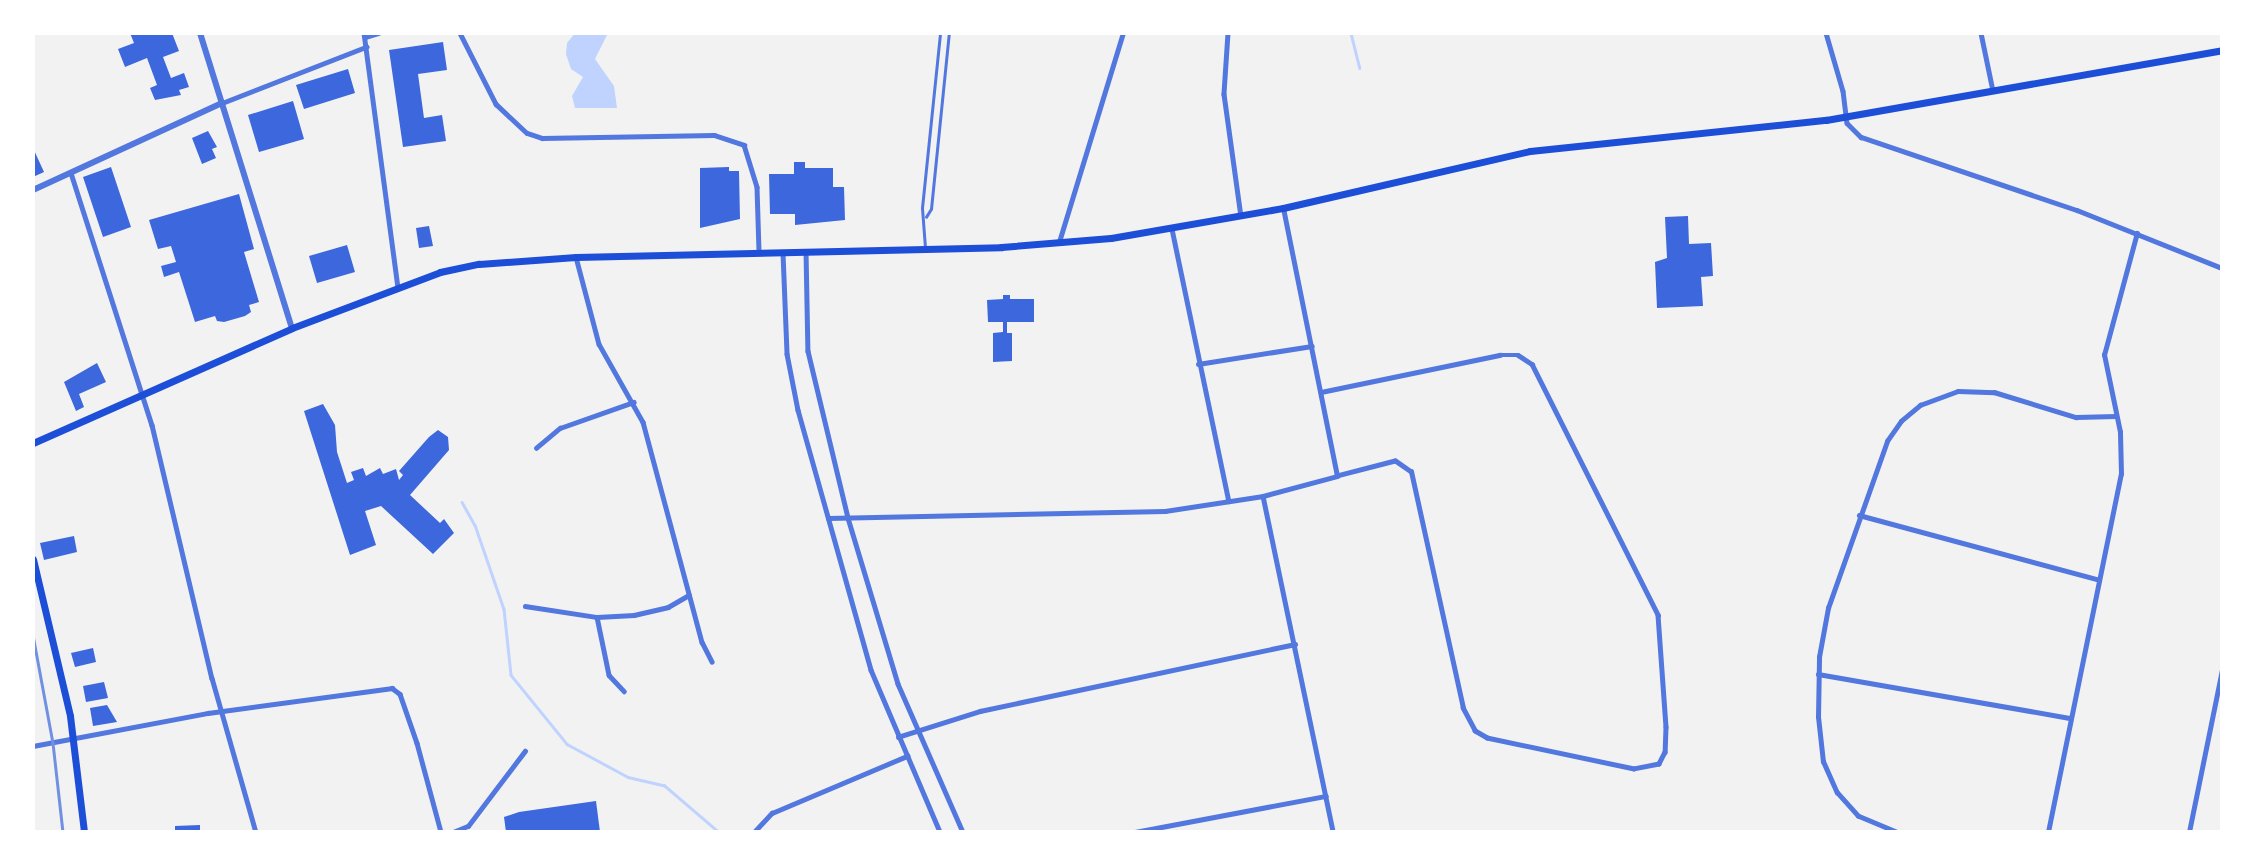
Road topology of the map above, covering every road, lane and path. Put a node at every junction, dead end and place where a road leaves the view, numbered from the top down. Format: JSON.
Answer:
{"nodes":[{"id":1,"x":200,"y":33,"type":"edge"},
{"id":2,"x":378,"y":33,"type":"edge"},
{"id":3,"x":460,"y":33,"type":"edge"},
{"id":4,"x":940,"y":33,"type":"edge"},
{"id":5,"x":949,"y":33,"type":"edge"},
{"id":6,"x":1123,"y":33,"type":"edge"},
{"id":7,"x":1228,"y":33,"type":"edge"},
{"id":8,"x":1826,"y":33,"type":"edge"},
{"id":9,"x":1982,"y":33,"type":"edge"},
{"id":10,"x":365,"y":35,"type":"edge"},
{"id":11,"x":366,"y":47,"type":"junction"},
{"id":12,"x":2222,"y":50,"type":"edge"},
{"id":13,"x":1993,"y":92,"type":"junction"},
{"id":14,"x":222,"y":103,"type":"junction"},
{"id":15,"x":1846,"y":116,"type":"junction"},
{"id":16,"x":70,"y":172,"type":"junction"},
{"id":17,"x":33,"y":190,"type":"edge"},
{"id":18,"x":1283,"y":208,"type":"junction"},
{"id":19,"x":926,"y":217,"type":"junction"},
{"id":20,"x":1241,"y":217,"type":"junction"},
{"id":21,"x":1172,"y":229,"type":"junction"},
{"id":22,"x":2137,"y":233,"type":"junction"},
{"id":23,"x":1059,"y":242,"type":"junction"},
{"id":24,"x":925,"y":248,"type":"junction"},
{"id":25,"x":806,"y":251,"type":"junction"},
{"id":26,"x":783,"y":252,"type":"junction"},
{"id":27,"x":759,"y":253,"type":"junction"},
{"id":28,"x":576,"y":257,"type":"junction"},
{"id":29,"x":2222,"y":268,"type":"edge"},
{"id":30,"x":398,"y":287,"type":"junction"},
{"id":31,"x":292,"y":328,"type":"junction"},
{"id":32,"x":1312,"y":346,"type":"junction"},
{"id":33,"x":1198,"y":364,"type":"junction"},
{"id":34,"x":1321,"y":392,"type":"junction"},
{"id":35,"x":142,"y":395,"type":"junction"},
{"id":36,"x":634,"y":402,"type":"junction"},
{"id":37,"x":2116,"y":415,"type":"junction"},
{"id":38,"x":33,"y":443,"type":"edge"},
{"id":39,"x":536,"y":448,"type":"dead end"},
{"id":40,"x":1337,"y":476,"type":"junction"},
{"id":41,"x":1263,"y":496,"type":"junction"},
{"id":42,"x":1229,"y":501,"type":"junction"},
{"id":43,"x":1859,"y":515,"type":"junction"},
{"id":44,"x":828,"y":518,"type":"junction"},
{"id":45,"x":848,"y":518,"type":"junction"},
{"id":46,"x":33,"y":559,"type":"edge"},
{"id":47,"x":2097,"y":579,"type":"junction"},
{"id":48,"x":689,"y":595,"type":"junction"},
{"id":49,"x":525,"y":606,"type":"dead end"},
{"id":50,"x":597,"y":617,"type":"junction"},
{"id":51,"x":1295,"y":644,"type":"junction"},
{"id":52,"x":712,"y":662,"type":"dead end"},
{"id":53,"x":2222,"y":670,"type":"edge"},
{"id":54,"x":1818,"y":674,"type":"junction"},
{"id":55,"x":624,"y":691,"type":"dead end"},
{"id":56,"x":222,"y":713,"type":"junction"},
{"id":57,"x":2069,"y":718,"type":"junction"},
{"id":58,"x":918,"y":730,"type":"junction"},
{"id":59,"x":898,"y":737,"type":"junction"},
{"id":60,"x":74,"y":740,"type":"junction"},
{"id":61,"x":33,"y":746,"type":"edge"},
{"id":62,"x":525,"y":751,"type":"dead end"},
{"id":63,"x":907,"y":756,"type":"junction"},
{"id":64,"x":1326,"y":796,"type":"junction"},
{"id":65,"x":33,"y":821,"type":"edge"},
{"id":66,"x":34,"y":832,"type":"edge"},
{"id":67,"x":84,"y":832,"type":"edge"},
{"id":68,"x":256,"y":832,"type":"edge"},
{"id":69,"x":441,"y":832,"type":"edge"},
{"id":70,"x":453,"y":832,"type":"edge"},
{"id":71,"x":754,"y":832,"type":"edge"},
{"id":72,"x":940,"y":832,"type":"edge"},
{"id":73,"x":963,"y":832,"type":"edge"},
{"id":74,"x":1135,"y":832,"type":"edge"},
{"id":75,"x":1333,"y":832,"type":"edge"},
{"id":76,"x":1896,"y":832,"type":"edge"},
{"id":77,"x":2048,"y":832,"type":"edge"},
{"id":78,"x":2189,"y":832,"type":"edge"}],
"edges":[{"from":1,"to":14,"type":"street"},
{"from":2,"to":10,"type":"street"},
{"from":3,"to":27,"type":"street"},
{"from":4,"to":19,"type":"lane"},
{"from":5,"to":19,"type":"lane"},
{"from":6,"to":23,"type":"street"},
{"from":7,"to":20,"type":"street"},
{"from":8,"to":15,"type":"street"},
{"from":9,"to":13,"type":"street"},
{"from":10,"to":11,"type":"street"},
{"from":11,"to":14,"type":"street"},
{"from":11,"to":30,"type":"street"},
{"from":12,"to":13,"type":"main road"},
{"from":13,"to":15,"type":"main road"},
{"from":14,"to":16,"type":"street"},
{"from":14,"to":31,"type":"street"},
{"from":15,"to":18,"type":"main road"},
{"from":15,"to":22,"type":"street"},
{"from":16,"to":17,"type":"street"},
{"from":16,"to":35,"type":"street"},
{"from":18,"to":20,"type":"main road"},
{"from":18,"to":32,"type":"street"},
{"from":19,"to":24,"type":"lane"},
{"from":20,"to":21,"type":"main road"},
{"from":21,"to":23,"type":"main road"},
{"from":21,"to":33,"type":"street"},
{"from":22,"to":29,"type":"street"},
{"from":22,"to":37,"type":"street"},
{"from":23,"to":24,"type":"main road"},
{"from":24,"to":25,"type":"main road"},
{"from":25,"to":26,"type":"main road"},
{"from":25,"to":45,"type":"street"},
{"from":26,"to":27,"type":"main road"},
{"from":26,"to":44,"type":"street"},
{"from":27,"to":28,"type":"main road"},
{"from":28,"to":30,"type":"main road"},
{"from":28,"to":36,"type":"street"},
{"from":30,"to":31,"type":"main road"},
{"from":31,"to":35,"type":"main road"},
{"from":32,"to":33,"type":"street"},
{"from":32,"to":34,"type":"street"},
{"from":33,"to":42,"type":"street"},
{"from":34,"to":40,"type":"street"},
{"from":34,"to":40,"type":"street"},
{"from":35,"to":38,"type":"main road"},
{"from":35,"to":56,"type":"street"},
{"from":36,"to":39,"type":"street"},
{"from":36,"to":48,"type":"street"},
{"from":37,"to":43,"type":"street"},
{"from":37,"to":47,"type":"street"},
{"from":40,"to":41,"type":"street"},
{"from":41,"to":42,"type":"street"},
{"from":41,"to":51,"type":"street"},
{"from":42,"to":45,"type":"street"},
{"from":43,"to":47,"type":"street"},
{"from":43,"to":54,"type":"street"},
{"from":44,"to":45,"type":"street"},
{"from":44,"to":59,"type":"street"},
{"from":45,"to":58,"type":"street"},
{"from":46,"to":60,"type":"main road"},
{"from":47,"to":57,"type":"street"},
{"from":48,"to":50,"type":"street"},
{"from":48,"to":52,"type":"street"},
{"from":49,"to":50,"type":"street"},
{"from":50,"to":55,"type":"street"},
{"from":51,"to":58,"type":"street"},
{"from":51,"to":64,"type":"street"},
{"from":53,"to":78,"type":"street"},
{"from":54,"to":57,"type":"street"},
{"from":54,"to":76,"type":"street"},
{"from":56,"to":60,"type":"street"},
{"from":56,"to":68,"type":"street"},
{"from":56,"to":69,"type":"street"},
{"from":57,"to":77,"type":"street"},
{"from":58,"to":59,"type":"street"},
{"from":58,"to":73,"type":"street"},
{"from":59,"to":63,"type":"street"},
{"from":60,"to":61,"type":"street"},
{"from":60,"to":67,"type":"main road"},
{"from":62,"to":70,"type":"street"},
{"from":63,"to":71,"type":"street"},
{"from":63,"to":72,"type":"street"},
{"from":64,"to":74,"type":"street"},
{"from":64,"to":75,"type":"street"},
{"from":65,"to":66,"type":"path"}]}
